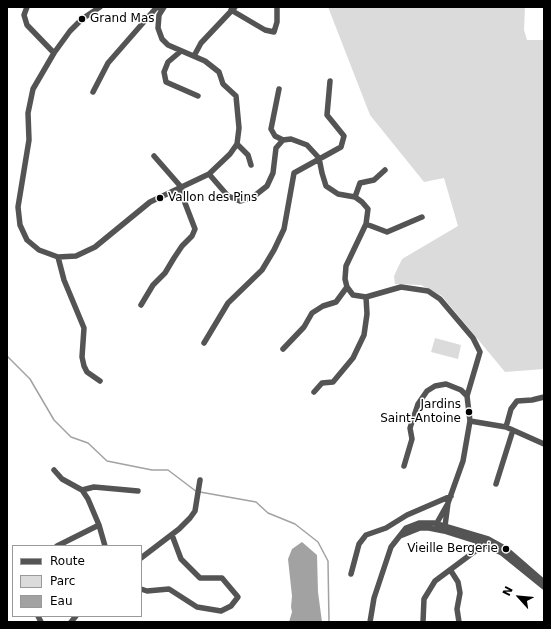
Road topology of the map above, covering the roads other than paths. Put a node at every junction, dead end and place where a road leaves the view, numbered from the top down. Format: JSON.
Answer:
{"nodes":[{"id":1,"x":27,"y":7,"type":"edge"},
{"id":2,"x":100,"y":7,"type":"edge"},
{"id":3,"x":160,"y":7,"type":"edge"},
{"id":4,"x":164,"y":7,"type":"edge"},
{"id":5,"x":277,"y":7,"type":"edge"},
{"id":6,"x":233,"y":9,"type":"edge"},
{"id":7,"x":181,"y":51,"type":"junction"},
{"id":8,"x":54,"y":53,"type":"junction"},
{"id":9,"x":194,"y":56,"type":"junction"},
{"id":10,"x":330,"y":81,"type":"dead end"},
{"id":11,"x":279,"y":89,"type":"dead end"},
{"id":12,"x":93,"y":92,"type":"dead end"},
{"id":13,"x":198,"y":96,"type":"dead end"},
{"id":14,"x":283,"y":140,"type":"junction"},
{"id":15,"x":237,"y":144,"type":"junction"},
{"id":16,"x":154,"y":156,"type":"dead end"},
{"id":17,"x":319,"y":158,"type":"junction"},
{"id":18,"x":251,"y":165,"type":"dead end"},
{"id":19,"x":385,"y":170,"type":"dead end"},
{"id":20,"x":208,"y":174,"type":"junction"},
{"id":21,"x":181,"y":189,"type":"junction"},
{"id":22,"x":355,"y":197,"type":"junction"},
{"id":23,"x":422,"y":217,"type":"dead end"},
{"id":24,"x":366,"y":224,"type":"junction"},
{"id":25,"x":58,"y":257,"type":"junction"},
{"id":26,"x":347,"y":287,"type":"junction"},
{"id":27,"x":366,"y":297,"type":"junction"},
{"id":28,"x":141,"y":305,"type":"dead end"},
{"id":29,"x":204,"y":343,"type":"dead end"},
{"id":30,"x":283,"y":350,"type":"dead end"},
{"id":31,"x":100,"y":381,"type":"dead end"},
{"id":32,"x":314,"y":392,"type":"dead end"},
{"id":33,"x":467,"y":396,"type":"junction"},
{"id":34,"x":544,"y":397,"type":"edge"},
{"id":35,"x":470,"y":421,"type":"junction"},
{"id":36,"x":506,"y":427,"type":"junction"},
{"id":37,"x":513,"y":430,"type":"junction"},
{"id":38,"x":544,"y":444,"type":"edge"},
{"id":39,"x":404,"y":466,"type":"dead end"},
{"id":40,"x":54,"y":470,"type":"dead end"},
{"id":41,"x":200,"y":480,"type":"dead end"},
{"id":42,"x":496,"y":484,"type":"dead end"},
{"id":43,"x":82,"y":490,"type":"junction"},
{"id":44,"x":138,"y":491,"type":"dead end"},
{"id":45,"x":451,"y":496,"type":"junction"},
{"id":46,"x":100,"y":525,"type":"junction"},
{"id":47,"x":440,"y":527,"type":"junction"},
{"id":48,"x":172,"y":535,"type":"junction"},
{"id":49,"x":482,"y":541,"type":"junction"},
{"id":50,"x":59,"y":545,"type":"edge"},
{"id":51,"x":105,"y":545,"type":"edge"},
{"id":52,"x":142,"y":557,"type":"edge"},
{"id":53,"x":451,"y":571,"type":"junction"},
{"id":54,"x":351,"y":574,"type":"dead end"},
{"id":55,"x":544,"y":582,"type":"edge"},
{"id":56,"x":544,"y":587,"type":"edge"},
{"id":57,"x":142,"y":589,"type":"edge"},
{"id":58,"x":370,"y":622,"type":"edge"},
{"id":59,"x":423,"y":622,"type":"edge"},
{"id":60,"x":459,"y":622,"type":"edge"}],
"edges":[{"from":1,"to":8,"type":"street"},
{"from":2,"to":8,"type":"street"},
{"from":3,"to":12,"type":"street"},
{"from":4,"to":7,"type":"street"},
{"from":5,"to":6,"type":"street"},
{"from":6,"to":9,"type":"street"},
{"from":7,"to":9,"type":"street"},
{"from":7,"to":13,"type":"street"},
{"from":8,"to":25,"type":"street"},
{"from":9,"to":15,"type":"street"},
{"from":10,"to":17,"type":"street"},
{"from":11,"to":14,"type":"street"},
{"from":14,"to":17,"type":"street"},
{"from":14,"to":20,"type":"street"},
{"from":15,"to":18,"type":"street"},
{"from":15,"to":20,"type":"street"},
{"from":16,"to":21,"type":"street"},
{"from":17,"to":22,"type":"street"},
{"from":17,"to":29,"type":"street"},
{"from":19,"to":22,"type":"street"},
{"from":20,"to":21,"type":"street"},
{"from":21,"to":25,"type":"street"},
{"from":21,"to":28,"type":"street"},
{"from":22,"to":24,"type":"street"},
{"from":23,"to":24,"type":"street"},
{"from":24,"to":26,"type":"street"},
{"from":25,"to":31,"type":"street"},
{"from":26,"to":27,"type":"street"},
{"from":26,"to":30,"type":"street"},
{"from":27,"to":32,"type":"street"},
{"from":27,"to":33,"type":"street"},
{"from":33,"to":35,"type":"street"},
{"from":33,"to":39,"type":"street"},
{"from":34,"to":36,"type":"street"},
{"from":35,"to":36,"type":"street"},
{"from":35,"to":45,"type":"street"},
{"from":36,"to":37,"type":"street"},
{"from":37,"to":38,"type":"street"},
{"from":37,"to":42,"type":"street"},
{"from":40,"to":43,"type":"street"},
{"from":41,"to":48,"type":"street"},
{"from":43,"to":44,"type":"street"},
{"from":43,"to":46,"type":"street"},
{"from":45,"to":47,"type":"street"},
{"from":45,"to":54,"type":"street"},
{"from":46,"to":50,"type":"street"},
{"from":46,"to":51,"type":"street"},
{"from":47,"to":49,"type":"street"},
{"from":47,"to":58,"type":"street"},
{"from":48,"to":52,"type":"street"},
{"from":48,"to":57,"type":"street"},
{"from":49,"to":53,"type":"street"},
{"from":49,"to":55,"type":"street"},
{"from":49,"to":56,"type":"street"},
{"from":53,"to":59,"type":"street"},
{"from":53,"to":60,"type":"street"}]}
